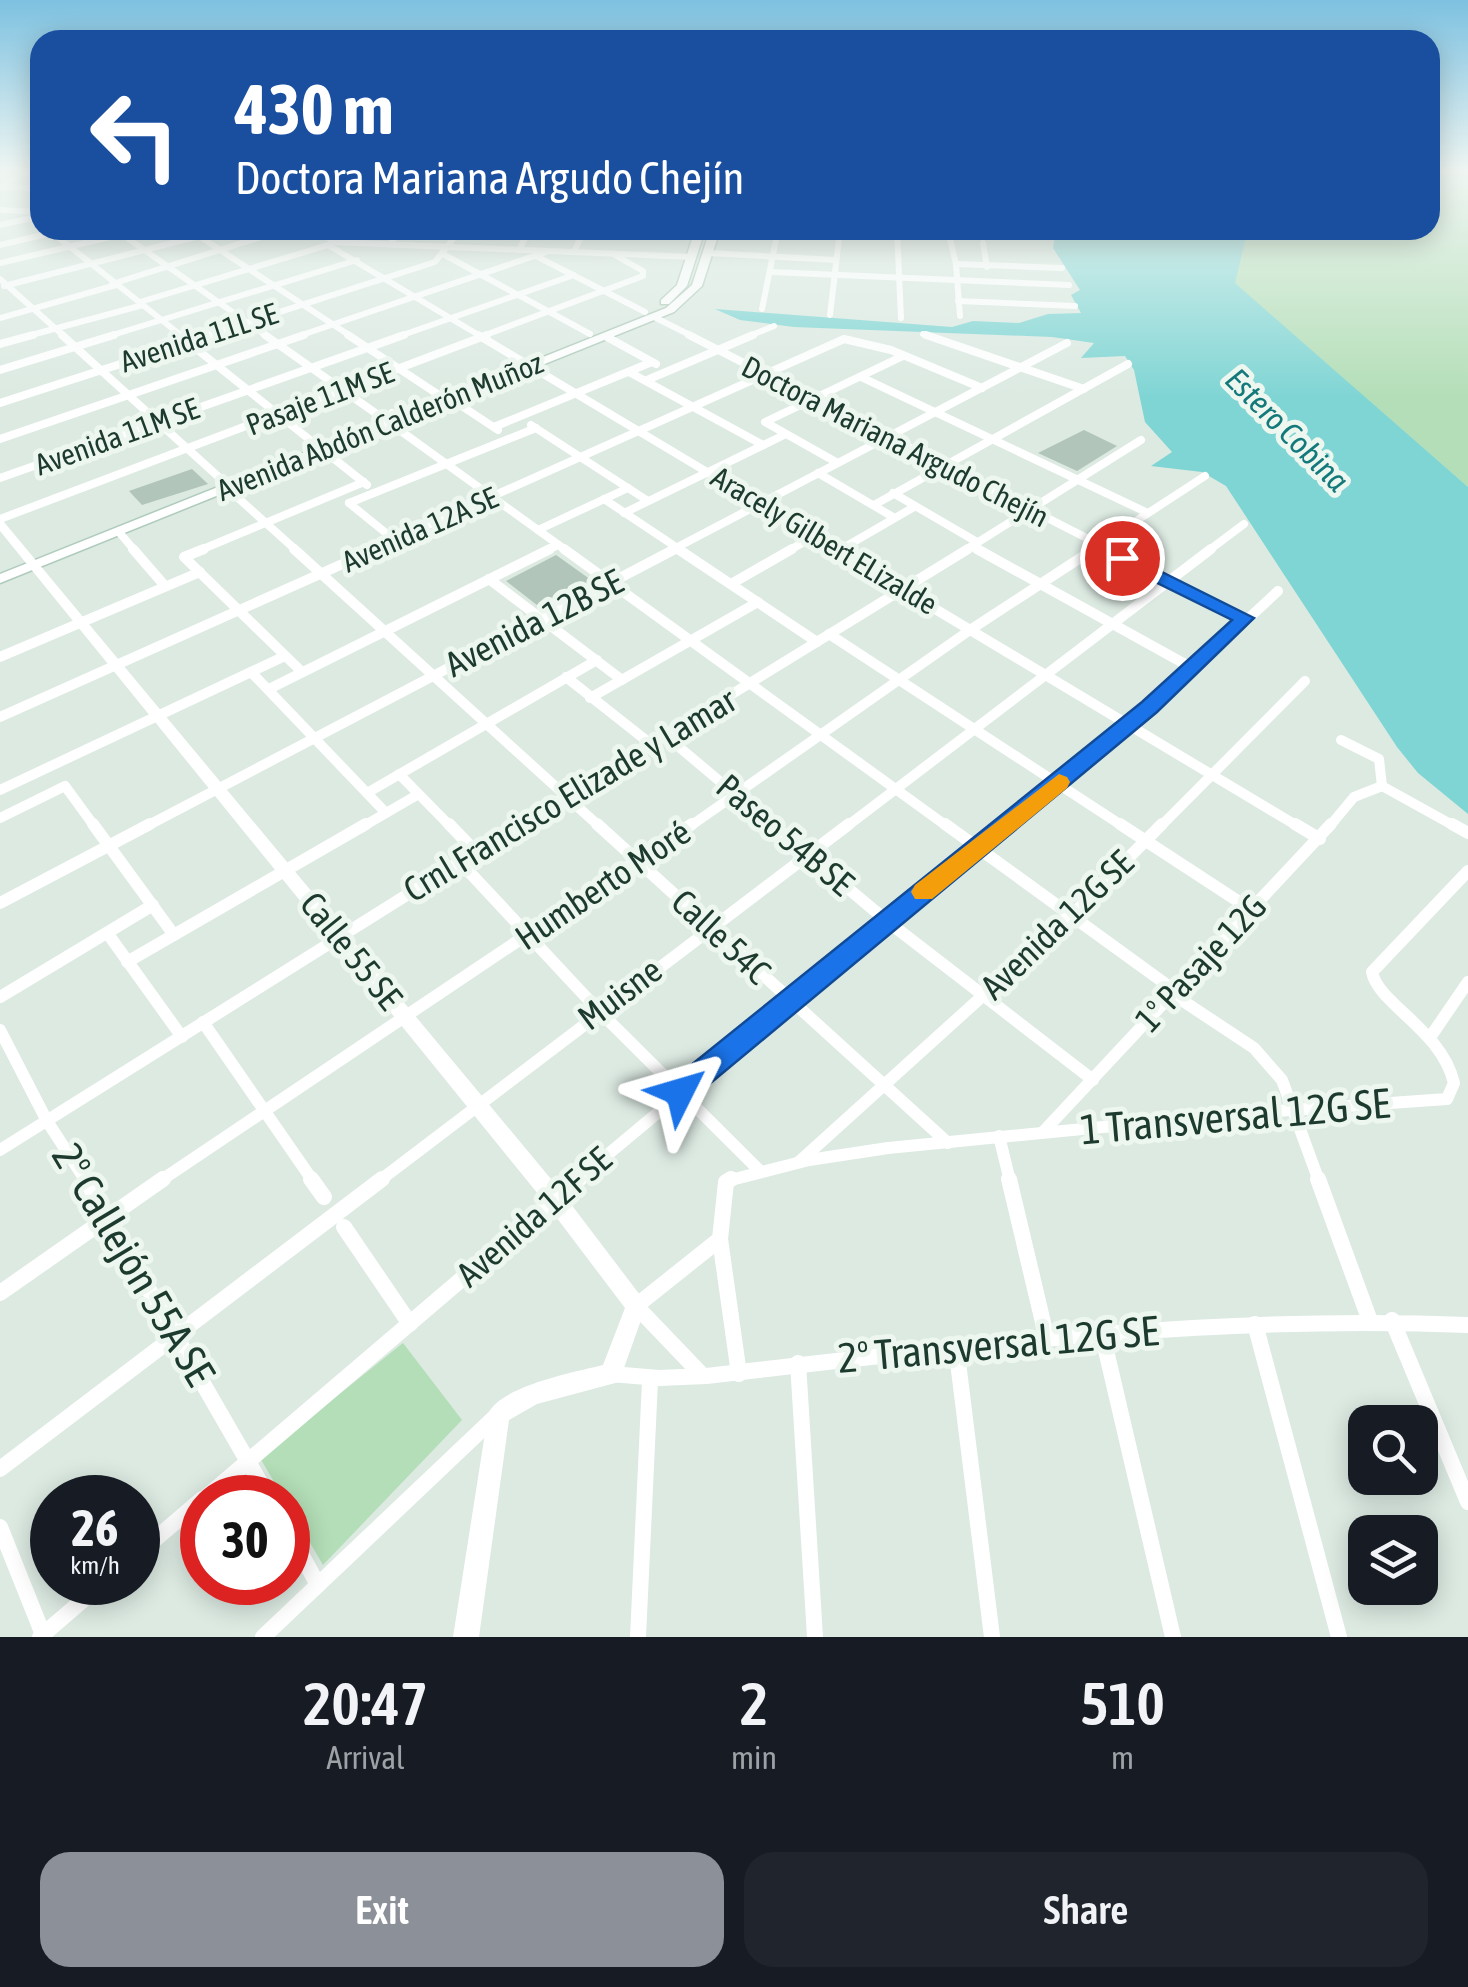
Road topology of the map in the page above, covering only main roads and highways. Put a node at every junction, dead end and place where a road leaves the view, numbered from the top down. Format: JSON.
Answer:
{"nodes":[{"id":1,"x":696,"y":246,"type":"edge"},
{"id":2,"x":710,"y":246,"type":"edge"},
{"id":3,"x":649,"y":315,"type":"junction"},
{"id":4,"x":530,"y":363,"type":"junction"},
{"id":5,"x":225,"y":484,"type":"junction"},
{"id":6,"x":30,"y":561,"type":"junction"},
{"id":7,"x":0,"y":566,"type":"edge"},
{"id":8,"x":0,"y":579,"type":"edge"}],
"edges":[{"from":1,"to":3,"type":"main road","name":"Avenida Abdón Calderón Muñoz"},
{"from":2,"to":3,"type":"main road","name":"Avenida Abdón Calderón Muñoz"},
{"from":3,"to":4,"type":"main road","name":"Avenida Abdón Calderón Muñoz"},
{"from":3,"to":4,"type":"main road","name":"Avenida Abdón Calderón Muñoz"},
{"from":4,"to":5,"type":"main road","name":"Avenida Abdón Calderón Muñoz"},
{"from":5,"to":6,"type":"main road","name":"Avenida Abdón Calderón Muñoz"},
{"from":5,"to":6,"type":"main road","name":"Avenida Abdón Calderón Muñoz"},
{"from":6,"to":7,"type":"main road","name":"Avenida Abdón Calderón Muñoz"},
{"from":6,"to":8,"type":"main road","name":"Avenida Abdón Calderón Muñoz"}]}
